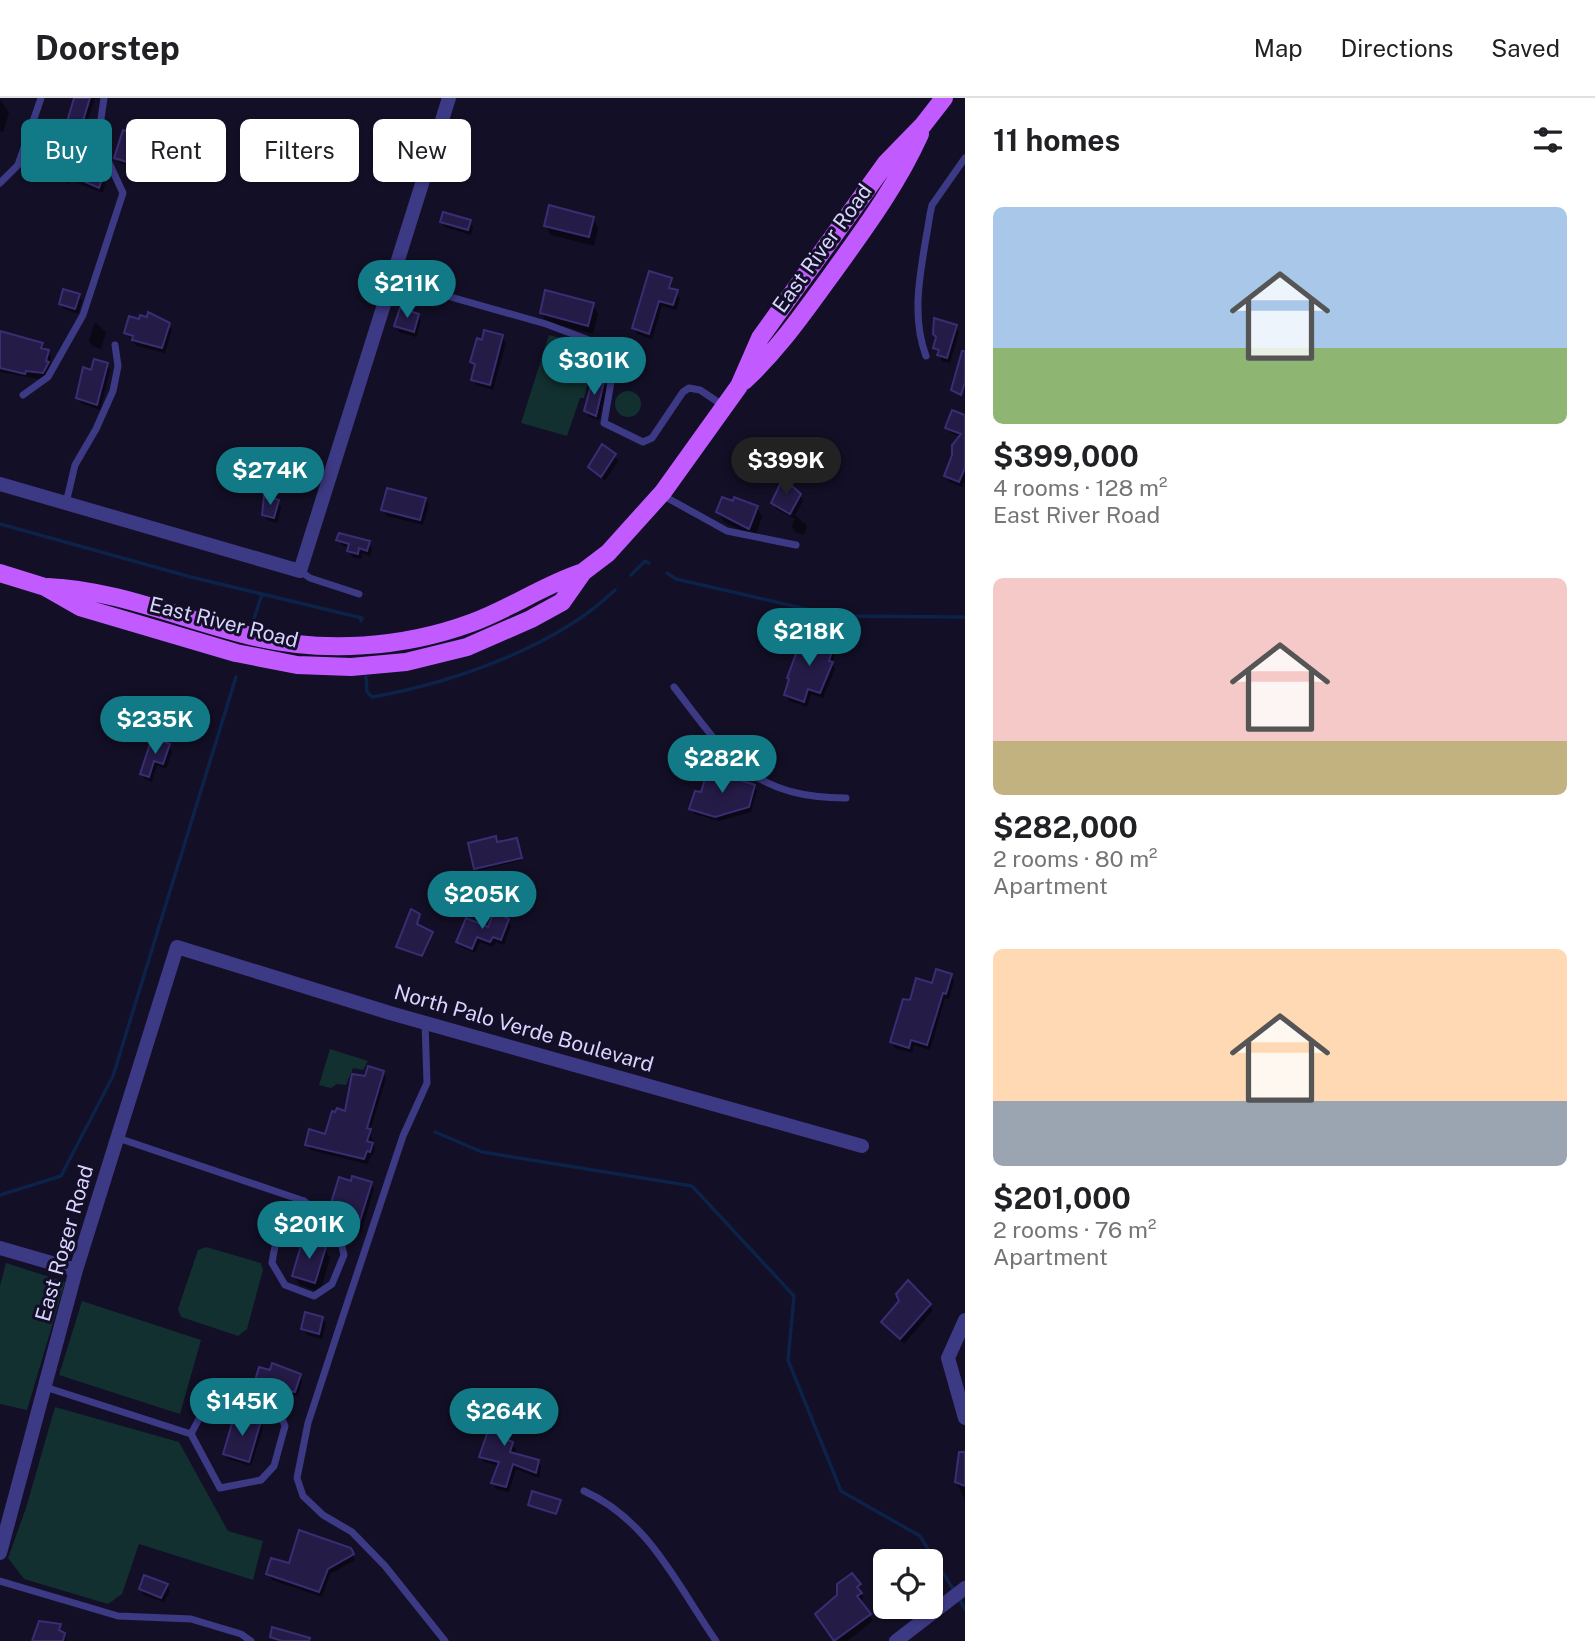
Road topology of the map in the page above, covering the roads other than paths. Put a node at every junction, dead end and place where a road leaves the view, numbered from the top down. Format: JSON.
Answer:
{"nodes":[{"id":1,"x":41,"y":98,"type":"edge"},
{"id":2,"x":104,"y":98,"type":"edge"},
{"id":3,"x":449,"y":98,"type":"edge"},
{"id":4,"x":944,"y":98,"type":"edge"},
{"id":5,"x":965,"y":158,"type":"edge"},
{"id":6,"x":0,"y":183,"type":"edge"},
{"id":7,"x":391,"y":281,"type":"junction"},
{"id":8,"x":114,"y":345,"type":"dead end"},
{"id":9,"x":926,"y":356,"type":"dead end"},
{"id":10,"x":23,"y":395,"type":"dead end"},
{"id":11,"x":725,"y":406,"type":"junction"},
{"id":12,"x":0,"y":484,"type":"edge"},
{"id":13,"x":661,"y":494,"type":"junction"},
{"id":14,"x":66,"y":503,"type":"junction"},
{"id":15,"x":796,"y":545,"type":"dead end"},
{"id":16,"x":300,"y":571,"type":"junction"},
{"id":17,"x":0,"y":573,"type":"edge"},
{"id":18,"x":359,"y":594,"type":"dead end"},
{"id":19,"x":674,"y":687,"type":"dead end"},
{"id":20,"x":846,"y":798,"type":"dead end"},
{"id":21,"x":177,"y":947,"type":"joint"},
{"id":22,"x":425,"y":1021,"type":"junction"},
{"id":23,"x":117,"y":1138,"type":"junction"},
{"id":24,"x":862,"y":1146,"type":"dead end"},
{"id":25,"x":304,"y":1201,"type":"junction"},
{"id":26,"x":0,"y":1248,"type":"edge"},
{"id":27,"x":75,"y":1270,"type":"junction"},
{"id":28,"x":965,"y":1320,"type":"edge"},
{"id":29,"x":45,"y":1386,"type":"junction"},
{"id":30,"x":965,"y":1418,"type":"edge"},
{"id":31,"x":191,"y":1434,"type":"junction"},
{"id":32,"x":584,"y":1491,"type":"dead end"},
{"id":33,"x":0,"y":1553,"type":"edge"},
{"id":34,"x":0,"y":1581,"type":"edge"},
{"id":35,"x":965,"y":1588,"type":"edge"},
{"id":36,"x":251,"y":1641,"type":"edge"},
{"id":37,"x":445,"y":1641,"type":"edge"},
{"id":38,"x":716,"y":1641,"type":"edge"},
{"id":39,"x":896,"y":1641,"type":"edge"}],
"edges":[{"from":1,"to":6,"type":"lane"},
{"from":2,"to":10,"type":"lane"},
{"from":3,"to":7,"type":"street"},
{"from":4,"to":11,"type":"main road","name":"East River Road"},
{"from":5,"to":9,"type":"lane"},
{"from":7,"to":11,"type":"lane"},
{"from":7,"to":16,"type":"street"},
{"from":8,"to":14,"type":"lane"},
{"from":11,"to":13,"type":"main road","name":"East River Road"},
{"from":12,"to":14,"type":"street"},
{"from":13,"to":15,"type":"lane"},
{"from":13,"to":17,"type":"main road","name":"East River Road"},
{"from":14,"to":16,"type":"street"},
{"from":16,"to":18,"type":"lane"},
{"from":19,"to":20,"type":"lane"},
{"from":21,"to":22,"type":"street","name":"North Palo Verde Boulevard"},
{"from":21,"to":23,"type":"street","name":"East Roger Road"},
{"from":22,"to":24,"type":"street","name":"North Palo Verde Boulevard"},
{"from":22,"to":37,"type":"lane"},
{"from":23,"to":25,"type":"lane"},
{"from":23,"to":27,"type":"street","name":"East Roger Road"},
{"from":25,"to":25,"type":"lane"},
{"from":26,"to":27,"type":"street"},
{"from":27,"to":29,"type":"street","name":"East Roger Road"},
{"from":28,"to":30,"type":"street"},
{"from":29,"to":31,"type":"lane"},
{"from":29,"to":33,"type":"street","name":"East Roger Road"},
{"from":31,"to":31,"type":"lane"},
{"from":32,"to":38,"type":"lane"},
{"from":34,"to":36,"type":"lane"},
{"from":35,"to":39,"type":"street"}]}
